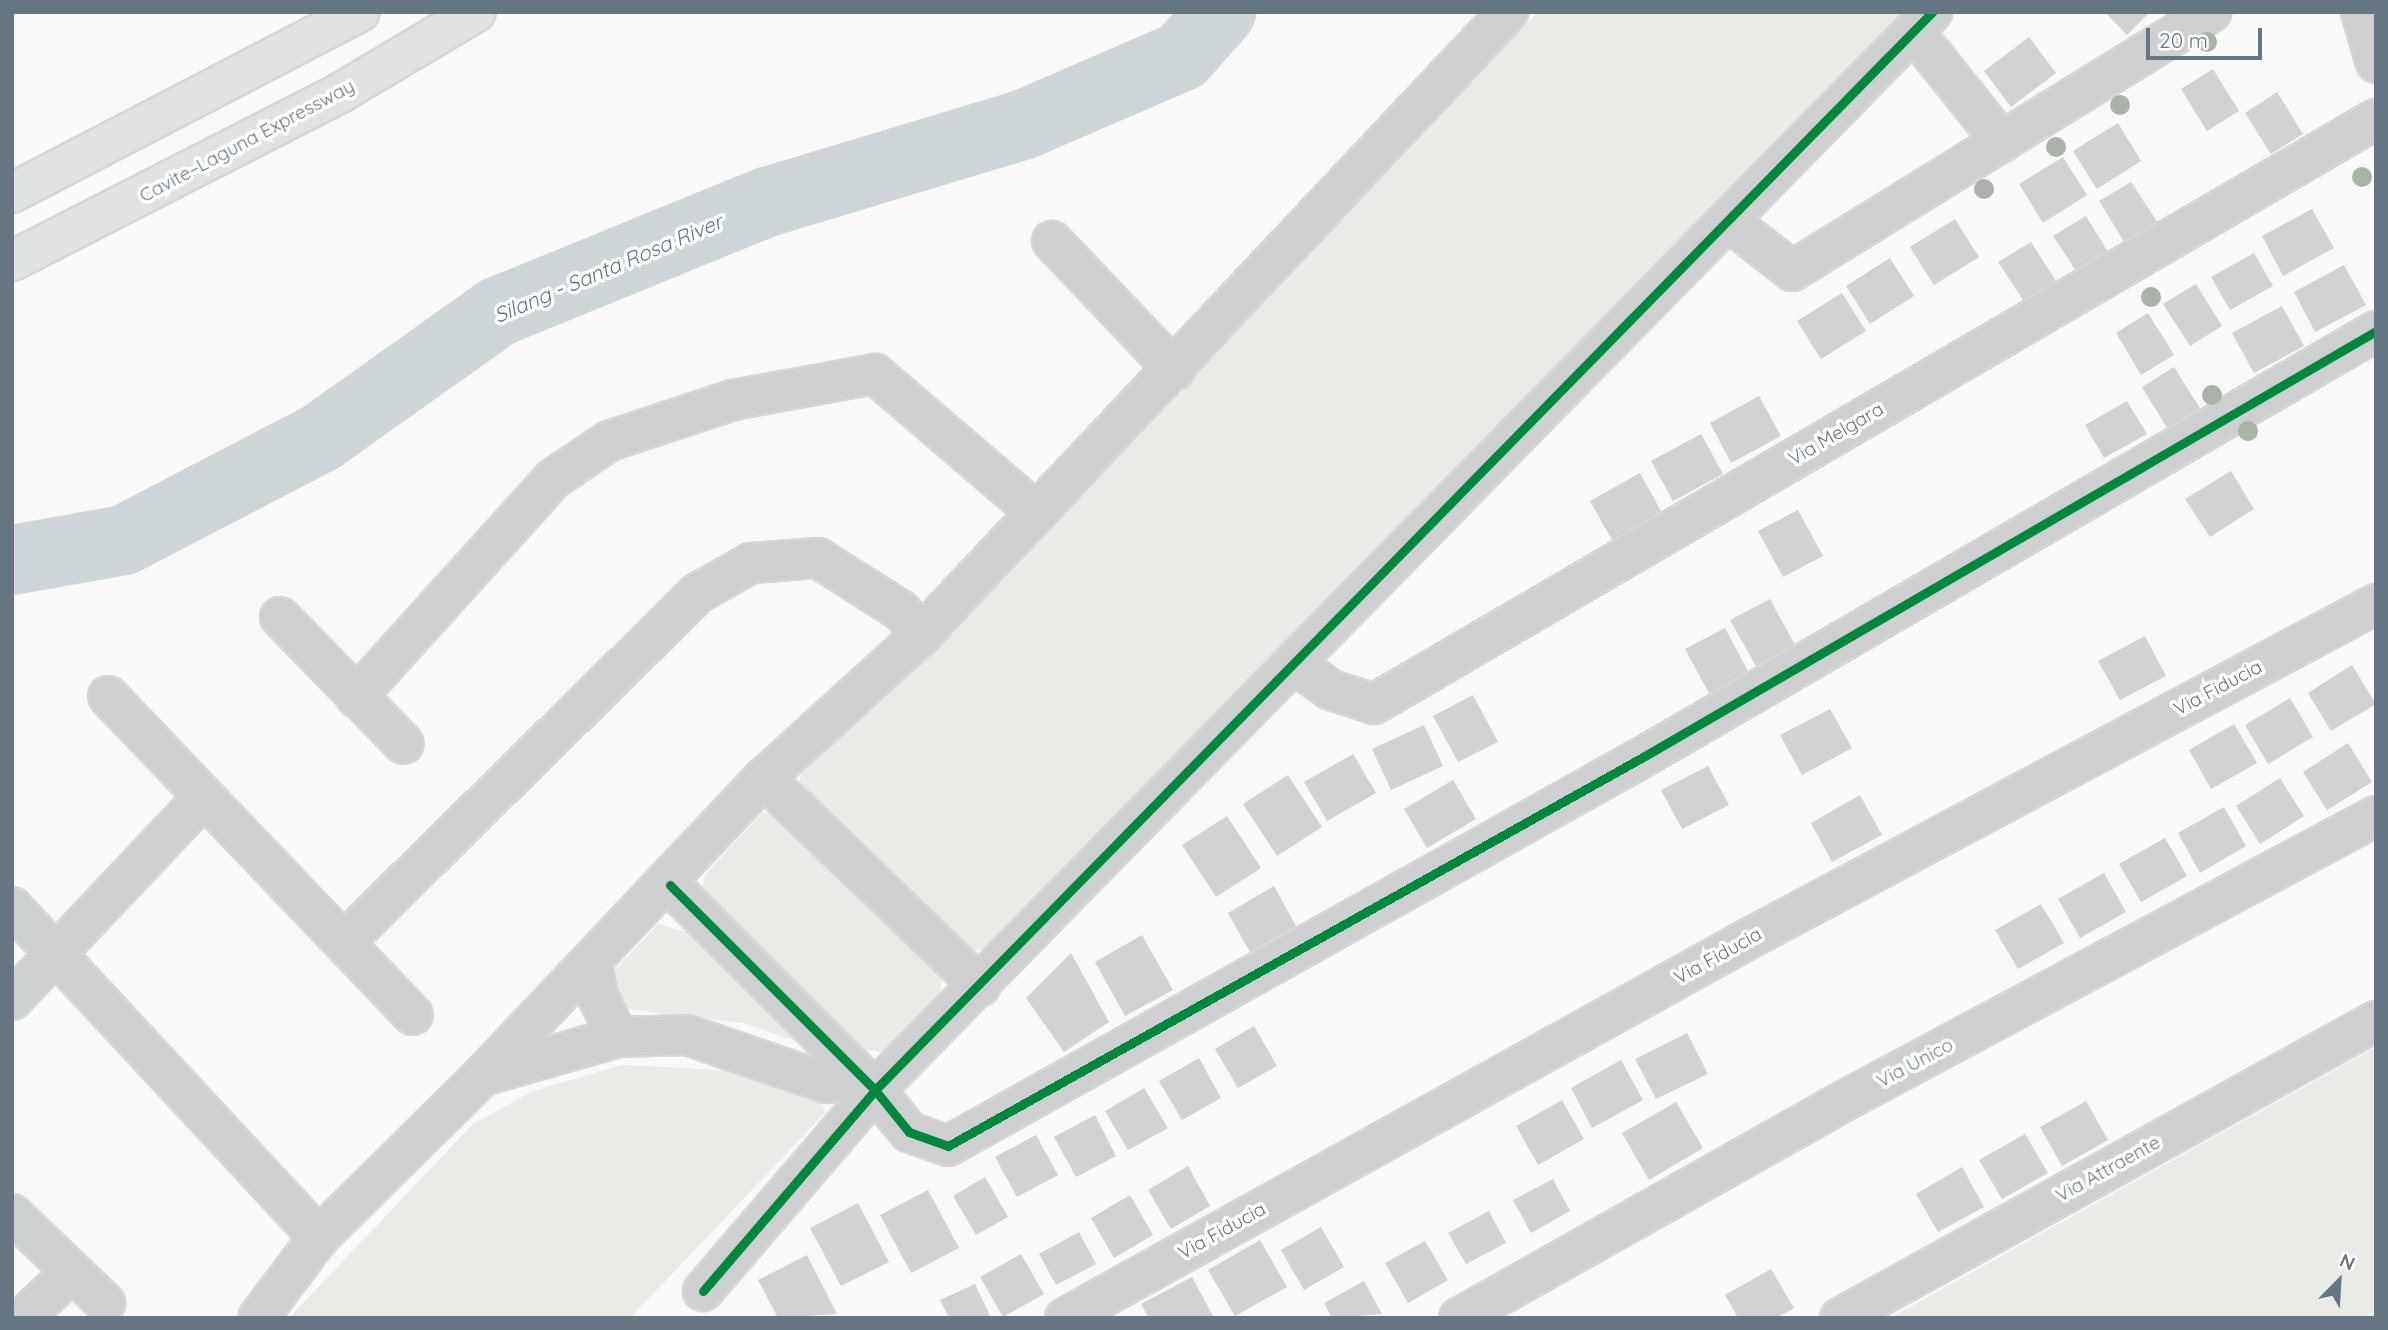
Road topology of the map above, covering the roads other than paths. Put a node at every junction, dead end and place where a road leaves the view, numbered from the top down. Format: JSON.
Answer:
{"nodes":[{"id":1,"x":360,"y":12,"type":"edge"},
{"id":2,"x":476,"y":12,"type":"edge"},
{"id":3,"x":1508,"y":12,"type":"edge"},
{"id":4,"x":2212,"y":12,"type":"edge"},
{"id":5,"x":2361,"y":12,"type":"edge"},
{"id":6,"x":1923,"y":22,"type":"edge"},
{"id":7,"x":2376,"y":62,"type":"edge"},
{"id":8,"x":2376,"y":119,"type":"edge"},
{"id":9,"x":2002,"y":142,"type":"junction"},
{"id":10,"x":12,"y":193,"type":"edge"},
{"id":11,"x":1730,"y":222,"type":"junction"},
{"id":12,"x":1052,"y":241,"type":"dead end"},
{"id":13,"x":12,"y":261,"type":"edge"},
{"id":14,"x":2376,"y":331,"type":"edge"},
{"id":15,"x":1175,"y":370,"type":"junction"},
{"id":16,"x":1037,"y":513,"type":"junction"},
{"id":17,"x":2376,"y":604,"type":"edge"},
{"id":18,"x":280,"y":617,"type":"dead end"},
{"id":19,"x":922,"y":634,"type":"junction"},
{"id":20,"x":1295,"y":664,"type":"junction"},
{"id":21,"x":108,"y":696,"type":"dead end"},
{"id":22,"x":356,"y":697,"type":"junction"},
{"id":23,"x":404,"y":744,"type":"dead end"},
{"id":24,"x":764,"y":778,"type":"junction"},
{"id":25,"x":204,"y":797,"type":"junction"},
{"id":26,"x":2376,"y":816,"type":"edge"},
{"id":27,"x":670,"y":885,"type":"junction"},
{"id":28,"x":12,"y":907,"type":"edge"},
{"id":29,"x":345,"y":941,"type":"junction"},
{"id":30,"x":60,"y":955,"type":"junction"},
{"id":31,"x":592,"y":964,"type":"junction"},
{"id":32,"x":980,"y":986,"type":"junction"},
{"id":33,"x":12,"y":1000,"type":"edge"},
{"id":34,"x":413,"y":1015,"type":"dead end"},
{"id":35,"x":2376,"y":1021,"type":"edge"},
{"id":36,"x":618,"y":1037,"type":"junction"},
{"id":37,"x":482,"y":1076,"type":"junction"},
{"id":38,"x":870,"y":1085,"type":"junction"},
{"id":39,"x":12,"y":1214,"type":"edge"},
{"id":40,"x":319,"y":1237,"type":"junction"},
{"id":41,"x":71,"y":1273,"type":"junction"},
{"id":42,"x":704,"y":1291,"type":"dead end"},
{"id":43,"x":105,"y":1303,"type":"dead end"},
{"id":44,"x":23,"y":1318,"type":"edge"},
{"id":45,"x":258,"y":1318,"type":"edge"},
{"id":46,"x":1065,"y":1318,"type":"edge"},
{"id":47,"x":1459,"y":1318,"type":"edge"},
{"id":48,"x":1840,"y":1318,"type":"edge"}],
"edges":[{"from":1,"to":10,"type":"highway"},
{"from":2,"to":13,"type":"highway","name":"Cavite–Laguna Expressway"},
{"from":3,"to":15,"type":"street"},
{"from":4,"to":9,"type":"street"},
{"from":5,"to":7,"type":"street"},
{"from":6,"to":9,"type":"street"},
{"from":6,"to":11,"type":"street"},
{"from":8,"to":20,"type":"street","name":"Via Melgara"},
{"from":9,"to":11,"type":"street"},
{"from":11,"to":20,"type":"street"},
{"from":12,"to":15,"type":"street"},
{"from":14,"to":38,"type":"street"},
{"from":15,"to":16,"type":"street"},
{"from":16,"to":19,"type":"street"},
{"from":16,"to":22,"type":"street"},
{"from":17,"to":46,"type":"street","name":"Via Fiducia"},
{"from":18,"to":22,"type":"street"},
{"from":19,"to":24,"type":"street"},
{"from":19,"to":29,"type":"street"},
{"from":20,"to":32,"type":"street"},
{"from":21,"to":25,"type":"street"},
{"from":22,"to":23,"type":"street"},
{"from":24,"to":27,"type":"street"},
{"from":24,"to":32,"type":"street"},
{"from":25,"to":29,"type":"street"},
{"from":25,"to":30,"type":"street"},
{"from":26,"to":47,"type":"street","name":"Via Unico"},
{"from":27,"to":31,"type":"street"},
{"from":27,"to":38,"type":"street"},
{"from":28,"to":30,"type":"street"},
{"from":29,"to":34,"type":"street"},
{"from":30,"to":33,"type":"street"},
{"from":30,"to":40,"type":"street"},
{"from":31,"to":36,"type":"street"},
{"from":31,"to":37,"type":"street"},
{"from":32,"to":38,"type":"street"},
{"from":35,"to":48,"type":"street","name":"Via Attraente"},
{"from":36,"to":37,"type":"street"},
{"from":36,"to":38,"type":"street"},
{"from":37,"to":40,"type":"street"},
{"from":38,"to":42,"type":"street"},
{"from":39,"to":41,"type":"street"},
{"from":40,"to":45,"type":"street"},
{"from":41,"to":43,"type":"street"},
{"from":41,"to":44,"type":"street"}]}
